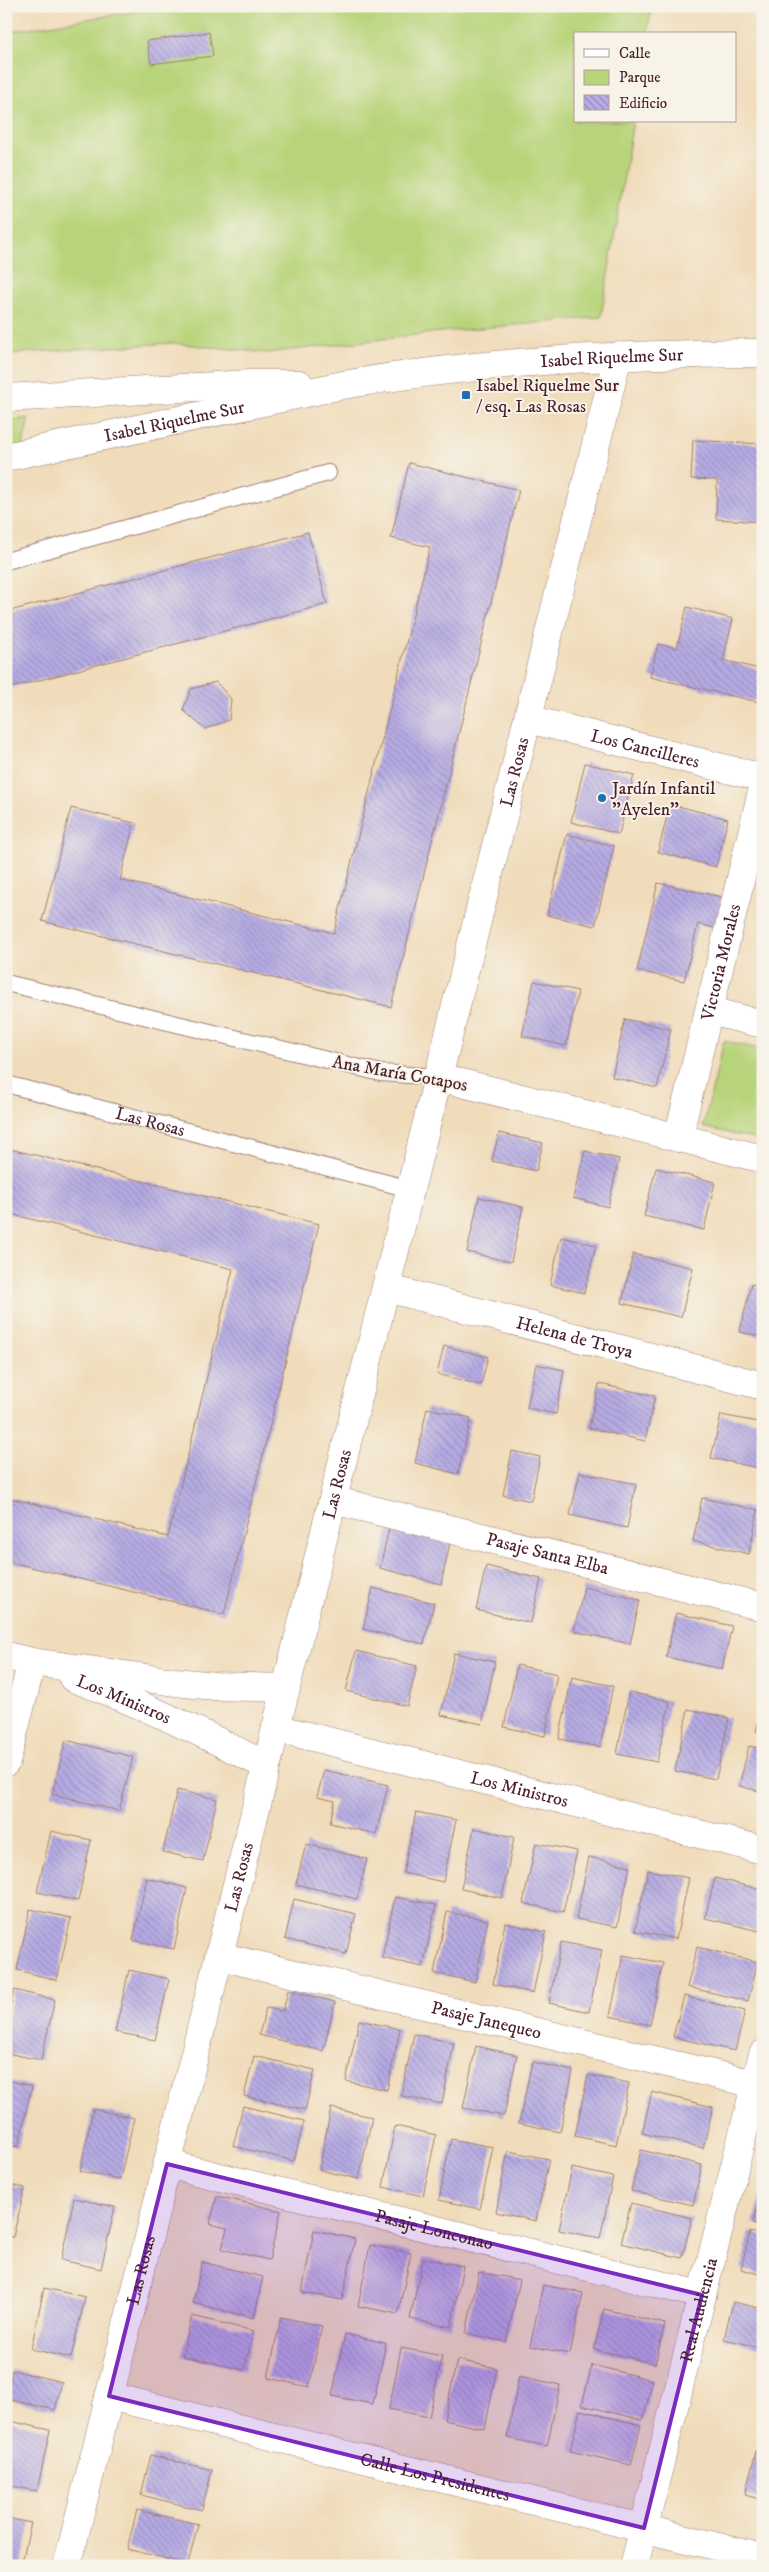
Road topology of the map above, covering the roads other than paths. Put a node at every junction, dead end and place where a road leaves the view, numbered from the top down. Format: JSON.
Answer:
{"nodes":[{"id":1,"x":763,"y":353,"type":"edge"},
{"id":2,"x":618,"y":356,"type":"junction"},
{"id":3,"x":343,"y":385,"type":"junction"},
{"id":4,"x":6,"y":398,"type":"edge"},
{"id":5,"x":6,"y":457,"type":"edge"},
{"id":6,"x":328,"y":473,"type":"dead end"},
{"id":7,"x":6,"y":561,"type":"edge"},
{"id":8,"x":528,"y":719,"type":"junction"},
{"id":9,"x":763,"y":778,"type":"edge"},
{"id":10,"x":763,"y":787,"type":"edge"},
{"id":11,"x":6,"y":983,"type":"edge"},
{"id":12,"x":708,"y":1011,"type":"junction"},
{"id":13,"x":763,"y":1024,"type":"edge"},
{"id":14,"x":438,"y":1077,"type":"junction"},
{"id":15,"x":6,"y":1084,"type":"edge"},
{"id":16,"x":678,"y":1138,"type":"junction"},
{"id":17,"x":763,"y":1159,"type":"edge"},
{"id":18,"x":410,"y":1189,"type":"junction"},
{"id":19,"x":386,"y":1288,"type":"junction"},
{"id":20,"x":763,"y":1386,"type":"edge"},
{"id":21,"x":333,"y":1500,"type":"junction"},
{"id":22,"x":763,"y":1607,"type":"edge"},
{"id":23,"x":6,"y":1656,"type":"edge"},
{"id":24,"x":32,"y":1662,"type":"junction"},
{"id":25,"x":286,"y":1688,"type":"junction"},
{"id":26,"x":276,"y":1728,"type":"junction"},
{"id":27,"x":6,"y":1762,"type":"edge"},
{"id":28,"x":266,"y":1766,"type":"junction"},
{"id":29,"x":763,"y":1850,"type":"edge"},
{"id":30,"x":219,"y":1956,"type":"junction"},
{"id":31,"x":763,"y":2054,"type":"edge"},
{"id":32,"x":755,"y":2084,"type":"junction"},
{"id":33,"x":167,"y":2164,"type":"junction"},
{"id":34,"x":702,"y":2295,"type":"junction"},
{"id":35,"x":109,"y":2396,"type":"junction"},
{"id":36,"x":644,"y":2528,"type":"junction"},
{"id":37,"x":763,"y":2558,"type":"edge"},
{"id":38,"x":66,"y":2566,"type":"edge"},
{"id":39,"x":634,"y":2566,"type":"edge"}],
"edges":[{"from":1,"to":2,"type":"street","name":"Isabel Riquelme Sur"},
{"from":2,"to":3,"type":"street","name":"Isabel Riquelme Sur"},
{"from":2,"to":8,"type":"street","name":"Las Rosas"},
{"from":3,"to":4,"type":"street","name":"Isabel Riquelme Sur"},
{"from":3,"to":5,"type":"street","name":"Isabel Riquelme Sur"},
{"from":6,"to":7,"type":"lane"},
{"from":8,"to":9,"type":"street","name":"Los Cancilleres"},
{"from":8,"to":14,"type":"street","name":"Las Rosas"},
{"from":10,"to":12,"type":"street","name":"Victoria Morales"},
{"from":11,"to":14,"type":"lane","name":"Ana María Cotapos"},
{"from":12,"to":13,"type":"street"},
{"from":12,"to":16,"type":"street","name":"Victoria Morales"},
{"from":14,"to":16,"type":"street","name":"Ana María Cotapos"},
{"from":14,"to":18,"type":"street","name":"Las Rosas"},
{"from":15,"to":18,"type":"lane","name":"Las Rosas"},
{"from":16,"to":17,"type":"street","name":"Ana María Cotapos"},
{"from":18,"to":19,"type":"street","name":"Las Rosas"},
{"from":19,"to":20,"type":"street","name":"Helena de Troya"},
{"from":19,"to":21,"type":"street","name":"Las Rosas"},
{"from":21,"to":22,"type":"street","name":"Pasaje Santa Elba"},
{"from":21,"to":25,"type":"street","name":"Las Rosas"},
{"from":23,"to":24,"type":"street","name":"Los Ministros"},
{"from":24,"to":25,"type":"street","name":"Los Ministros"},
{"from":24,"to":27,"type":"street"},
{"from":24,"to":28,"type":"street","name":"Los Ministros"},
{"from":25,"to":26,"type":"street","name":"Las Rosas"},
{"from":26,"to":28,"type":"street","name":"Las Rosas"},
{"from":26,"to":29,"type":"street","name":"Los Ministros"},
{"from":28,"to":30,"type":"street","name":"Las Rosas"},
{"from":30,"to":32,"type":"street","name":"Pasaje Janequeo"},
{"from":30,"to":33,"type":"street","name":"Las Rosas"},
{"from":31,"to":32,"type":"street","name":"Real Audiencia"},
{"from":32,"to":34,"type":"street","name":"Real Audiencia"},
{"from":33,"to":34,"type":"street","name":"Pasaje Lonconao"},
{"from":33,"to":35,"type":"street","name":"Las Rosas"},
{"from":34,"to":36,"type":"street","name":"Real Audiencia"},
{"from":35,"to":36,"type":"street","name":"Calle Los Presidentes"},
{"from":35,"to":38,"type":"street","name":"Las Rosas"},
{"from":36,"to":37,"type":"street","name":"Calle Los Presidentes"},
{"from":36,"to":39,"type":"street","name":"Real Audiencia"}]}
